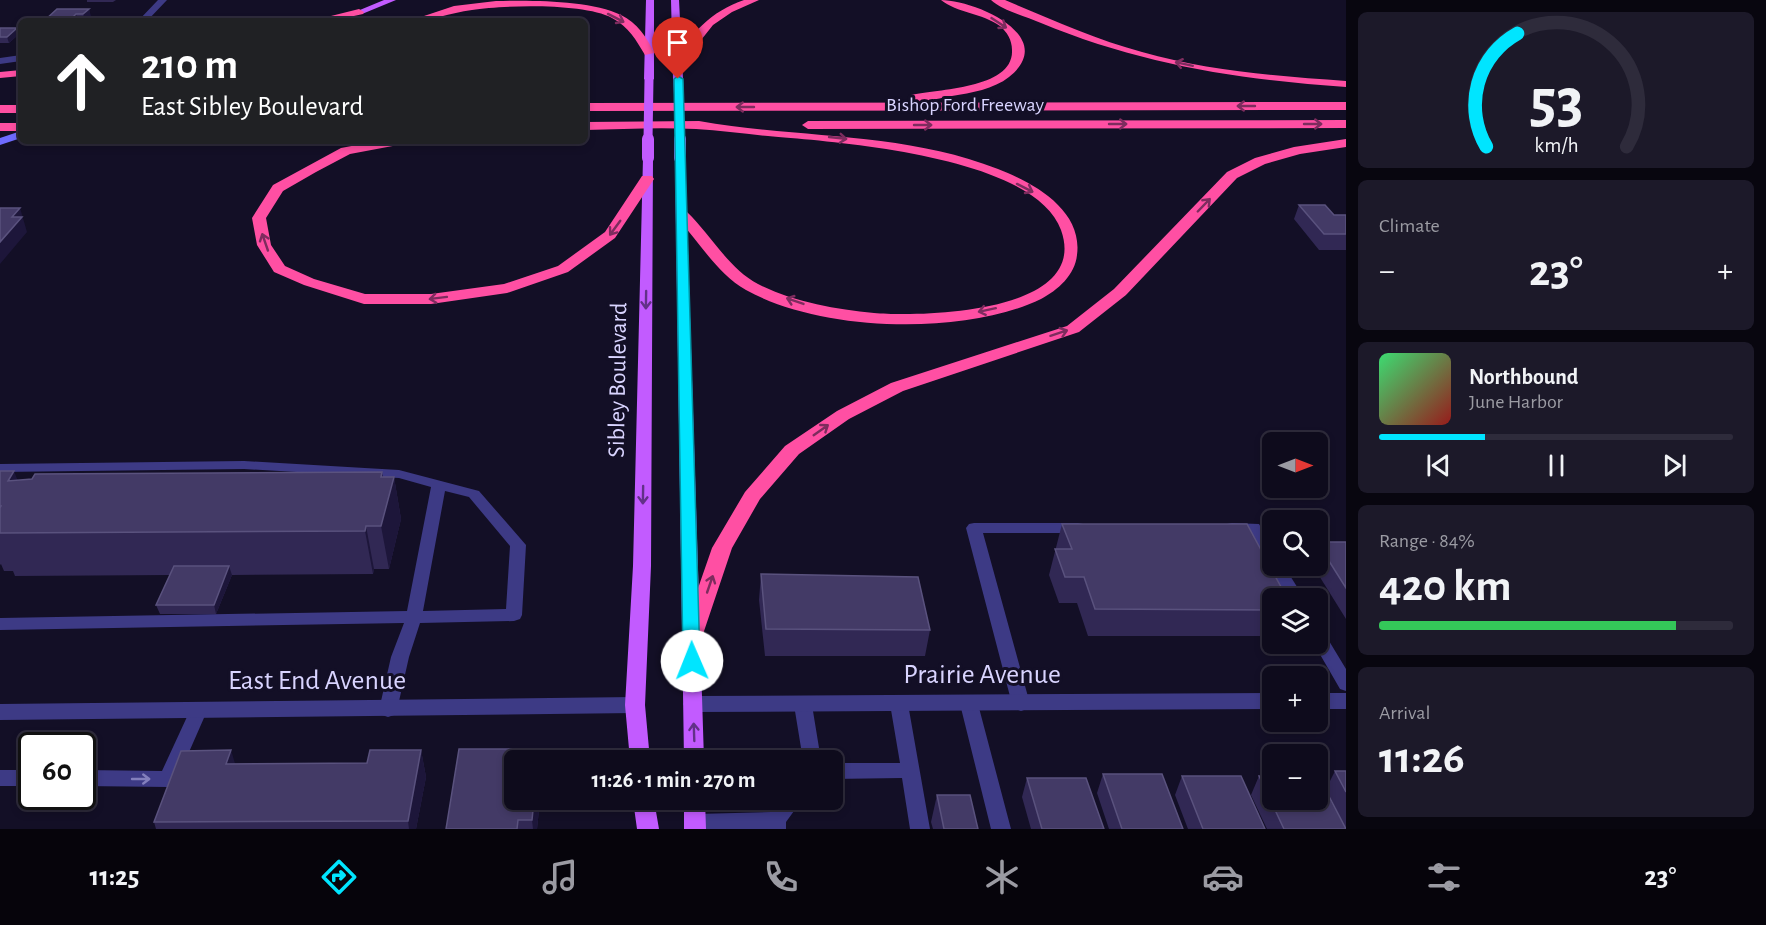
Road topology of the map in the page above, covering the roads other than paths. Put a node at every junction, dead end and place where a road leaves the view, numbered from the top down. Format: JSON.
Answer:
{"nodes":[{"id":1,"x":163,"y":0,"type":"edge"},
{"id":2,"x":392,"y":0,"type":"edge"},
{"id":3,"x":650,"y":0,"type":"edge"},
{"id":4,"x":675,"y":0,"type":"edge"},
{"id":5,"x":754,"y":0,"type":"edge"},
{"id":6,"x":946,"y":0,"type":"edge"},
{"id":7,"x":996,"y":0,"type":"edge"},
{"id":8,"x":359,"y":12,"type":"junction"},
{"id":9,"x":145,"y":18,"type":"edge"},
{"id":10,"x":330,"y":18,"type":"edge"},
{"id":11,"x":342,"y":18,"type":"edge"},
{"id":12,"x":422,"y":18,"type":"edge"},
{"id":13,"x":649,"y":53,"type":"junction"},
{"id":14,"x":18,"y":58,"type":"edge"},
{"id":15,"x":0,"y":61,"type":"edge"},
{"id":16,"x":678,"y":62,"type":"junction"},
{"id":17,"x":18,"y":73,"type":"edge"},
{"id":18,"x":0,"y":75,"type":"edge"},
{"id":19,"x":1346,"y":84,"type":"edge"},
{"id":20,"x":588,"y":105,"type":"edge"},
{"id":21,"x":1346,"y":106,"type":"edge"},
{"id":22,"x":804,"y":107,"type":"junction"},
{"id":23,"x":0,"y":109,"type":"edge"},
{"id":24,"x":18,"y":109,"type":"edge"},
{"id":25,"x":1346,"y":124,"type":"edge"},
{"id":26,"x":696,"y":125,"type":"junction"},
{"id":27,"x":588,"y":126,"type":"edge"},
{"id":28,"x":0,"y":127,"type":"edge"},
{"id":29,"x":18,"y":127,"type":"edge"},
{"id":30,"x":18,"y":135,"type":"edge"},
{"id":31,"x":0,"y":142,"type":"edge"},
{"id":32,"x":1346,"y":143,"type":"edge"},
{"id":33,"x":382,"y":144,"type":"edge"},
{"id":34,"x":647,"y":179,"type":"junction"},
{"id":35,"x":682,"y":215,"type":"junction"},
{"id":36,"x":0,"y":468,"type":"edge"},
{"id":37,"x":439,"y":485,"type":"junction"},
{"id":38,"x":1090,"y":528,"type":"edge"},
{"id":39,"x":1219,"y":528,"type":"edge"},
{"id":40,"x":1262,"y":542,"type":"edge"},
{"id":41,"x":414,"y":617,"type":"junction"},
{"id":42,"x":0,"y":624,"type":"edge"},
{"id":43,"x":691,"y":640,"type":"junction"},
{"id":44,"x":1328,"y":654,"type":"edge"},
{"id":45,"x":1346,"y":684,"type":"edge"},
{"id":46,"x":1262,"y":701,"type":"edge"},
{"id":47,"x":1328,"y":701,"type":"edge"},
{"id":48,"x":1346,"y":701,"type":"edge"},
{"id":49,"x":693,"y":704,"type":"junction"},
{"id":50,"x":900,"y":704,"type":"junction"},
{"id":51,"x":969,"y":704,"type":"junction"},
{"id":52,"x":1021,"y":704,"type":"junction"},
{"id":53,"x":634,"y":705,"type":"junction"},
{"id":54,"x":803,"y":705,"type":"junction"},
{"id":55,"x":388,"y":710,"type":"junction"},
{"id":56,"x":0,"y":711,"type":"edge"},
{"id":57,"x":198,"y":711,"type":"junction"},
{"id":58,"x":639,"y":750,"type":"edge"},
{"id":59,"x":694,"y":750,"type":"edge"},
{"id":60,"x":810,"y":750,"type":"edge"},
{"id":61,"x":910,"y":770,"type":"junction"},
{"id":62,"x":843,"y":771,"type":"edge"},
{"id":63,"x":0,"y":778,"type":"edge"},
{"id":64,"x":18,"y":778,"type":"edge"},
{"id":65,"x":96,"y":778,"type":"edge"},
{"id":66,"x":645,"y":810,"type":"edge"},
{"id":67,"x":696,"y":810,"type":"edge"},
{"id":68,"x":786,"y":810,"type":"edge"},
{"id":69,"x":777,"y":824,"type":"edge"},
{"id":70,"x":695,"y":826,"type":"edge"},
{"id":71,"x":648,"y":829,"type":"edge"},
{"id":72,"x":920,"y":829,"type":"edge"},
{"id":73,"x":1001,"y":829,"type":"edge"}],
"edges":[{"from":1,"to":9,"type":"street"},
{"from":2,"to":8,"type":"main road"},
{"from":3,"to":13,"type":"main road","name":"Sibley Boulevard"},
{"from":4,"to":16,"type":"main road"},
{"from":5,"to":16,"type":"highway"},
{"from":6,"to":22,"type":"highway","one_way":true},
{"from":19,"to":7,"type":"highway","one_way":true},
{"from":8,"to":10,"type":"highway"},
{"from":8,"to":11,"type":"street"},
{"from":12,"to":13,"type":"highway","one_way":true},
{"from":13,"to":34,"type":"main road","name":"Sibley Boulevard","bridge":true},
{"from":14,"to":15,"type":"street"},
{"from":16,"to":35,"type":"main road","bridge":true},
{"from":17,"to":18,"type":"highway"},
{"from":22,"to":20,"type":"highway","name":"Bishop Ford Freeway","one_way":true},
{"from":21,"to":22,"type":"highway","name":"Bishop Ford Freeway","one_way":true},
{"from":23,"to":24,"type":"highway"},
{"from":26,"to":25,"type":"highway","name":"Bishop Ford Freeway","one_way":true},
{"from":26,"to":27,"type":"highway","name":"Bishop Ford Freeway"},
{"from":26,"to":35,"type":"highway","one_way":true},
{"from":28,"to":29,"type":"highway"},
{"from":30,"to":31,"type":"street"},
{"from":43,"to":32,"type":"highway","one_way":true},
{"from":34,"to":33,"type":"highway","one_way":true},
{"from":34,"to":53,"type":"main road","name":"Sibley Boulevard","one_way":true},
{"from":35,"to":43,"type":"main road"},
{"from":36,"to":37,"type":"lane"},
{"from":37,"to":41,"type":"lane"},
{"from":37,"to":41,"type":"lane"},
{"from":38,"to":52,"type":"lane"},
{"from":39,"to":40,"type":"lane"},
{"from":41,"to":42,"type":"lane"},
{"from":41,"to":55,"type":"lane"},
{"from":43,"to":49,"type":"main road"},
{"from":44,"to":45,"type":"lane"},
{"from":46,"to":52,"type":"street","name":"Prairie Avenue"},
{"from":47,"to":48,"type":"street"},
{"from":49,"to":54,"type":"street","name":"Prairie Avenue"},
{"from":59,"to":49,"type":"main road","one_way":true},
{"from":50,"to":51,"type":"street","name":"Prairie Avenue"},
{"from":50,"to":54,"type":"street","name":"Prairie Avenue"},
{"from":50,"to":61,"type":"lane"},
{"from":51,"to":52,"type":"street","name":"Prairie Avenue"},
{"from":51,"to":73,"type":"lane"},
{"from":53,"to":55,"type":"street","name":"East End Avenue"},
{"from":53,"to":58,"type":"main road","name":"Sibley Boulevard"},
{"from":54,"to":60,"type":"lane"},
{"from":55,"to":57,"type":"street","name":"East End Avenue"},
{"from":56,"to":57,"type":"street","name":"East End Avenue"},
{"from":65,"to":57,"type":"lane","one_way":true},
{"from":61,"to":62,"type":"lane"},
{"from":61,"to":72,"type":"lane"},
{"from":63,"to":64,"type":"lane"},
{"from":66,"to":71,"type":"main road"},
{"from":67,"to":70,"type":"main road"},
{"from":68,"to":69,"type":"lane"},
{"from":69,"to":70,"type":"lane"}]}
